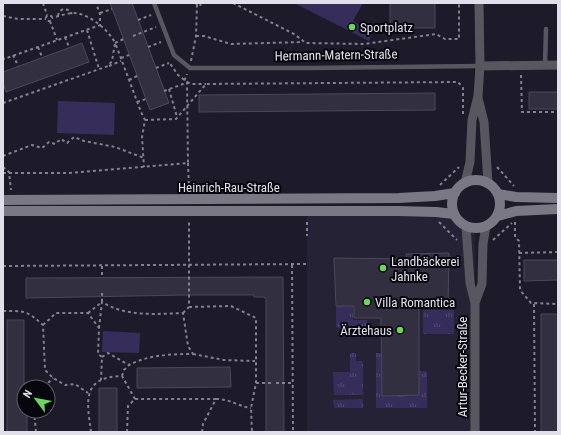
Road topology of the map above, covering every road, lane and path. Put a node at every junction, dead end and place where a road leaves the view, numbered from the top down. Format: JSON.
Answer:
{"nodes":[{"id":1,"x":43,"y":3,"type":"edge"},
{"id":2,"x":96,"y":3,"type":"edge"},
{"id":3,"x":154,"y":3,"type":"edge"},
{"id":4,"x":201,"y":3,"type":"edge"},
{"id":5,"x":234,"y":3,"type":"edge"},
{"id":6,"x":459,"y":3,"type":"edge"},
{"id":7,"x":479,"y":3,"type":"edge"},
{"id":8,"x":196,"y":4,"type":"edge"},
{"id":9,"x":112,"y":9,"type":"dead end"},
{"id":10,"x":149,"y":9,"type":"dead end"},
{"id":11,"x":100,"y":13,"type":"junction"},
{"id":12,"x":72,"y":14,"type":"junction"},
{"id":13,"x":152,"y":15,"type":"junction"},
{"id":14,"x":3,"y":16,"type":"edge"},
{"id":15,"x":47,"y":16,"type":"junction"},
{"id":16,"x":58,"y":16,"type":"junction"},
{"id":17,"x":52,"y":18,"type":"junction"},
{"id":18,"x":46,"y":19,"type":"junction"},
{"id":19,"x":138,"y":20,"type":"dead end"},
{"id":20,"x":50,"y":22,"type":"junction"},
{"id":21,"x":100,"y":25,"type":"junction"},
{"id":22,"x":546,"y":29,"type":"dead end"},
{"id":23,"x":87,"y":30,"type":"junction"},
{"id":24,"x":159,"y":35,"type":"dead end"},
{"id":25,"x":133,"y":36,"type":"dead end"},
{"id":26,"x":196,"y":36,"type":"junction"},
{"id":27,"x":65,"y":37,"type":"junction"},
{"id":28,"x":126,"y":38,"type":"dead end"},
{"id":29,"x":57,"y":40,"type":"junction"},
{"id":30,"x":161,"y":42,"type":"junction"},
{"id":31,"x":304,"y":42,"type":"junction"},
{"id":32,"x":116,"y":44,"type":"junction"},
{"id":33,"x":38,"y":47,"type":"junction"},
{"id":34,"x":148,"y":47,"type":"dead end"},
{"id":35,"x":163,"y":47,"type":"dead end"},
{"id":36,"x":69,"y":48,"type":"dead end"},
{"id":37,"x":13,"y":55,"type":"junction"},
{"id":38,"x":129,"y":55,"type":"dead end"},
{"id":39,"x":3,"y":57,"type":"edge"},
{"id":40,"x":42,"y":57,"type":"dead end"},
{"id":41,"x":167,"y":58,"type":"dead end"},
{"id":42,"x":121,"y":59,"type":"junction"},
{"id":43,"x":170,"y":63,"type":"junction"},
{"id":44,"x":521,"y":65,"type":"junction"},
{"id":45,"x":545,"y":65,"type":"junction"},
{"id":46,"x":558,"y":65,"type":"edge"},
{"id":47,"x":18,"y":66,"type":"dead end"},
{"id":48,"x":108,"y":66,"type":"junction"},
{"id":49,"x":480,"y":66,"type":"junction"},
{"id":50,"x":189,"y":67,"type":"junction"},
{"id":51,"x":156,"y":68,"type":"dead end"},
{"id":52,"x":99,"y":69,"type":"junction"},
{"id":53,"x":137,"y":76,"type":"dead end"},
{"id":54,"x":129,"y":80,"type":"junction"},
{"id":55,"x":186,"y":81,"type":"junction"},
{"id":56,"x":206,"y":84,"type":"junction"},
{"id":57,"x":169,"y":89,"type":"junction"},
{"id":58,"x":164,"y":91,"type":"dead end"},
{"id":59,"x":478,"y":96,"type":"junction"},
{"id":60,"x":146,"y":99,"type":"dead end"},
{"id":61,"x":137,"y":102,"type":"junction"},
{"id":62,"x":3,"y":103,"type":"edge"},
{"id":63,"x":187,"y":104,"type":"junction"},
{"id":64,"x":558,"y":112,"type":"edge"},
{"id":65,"x":177,"y":117,"type":"junction"},
{"id":66,"x":462,"y":119,"type":"dead end"},
{"id":67,"x":145,"y":120,"type":"junction"},
{"id":68,"x":3,"y":156,"type":"edge"},
{"id":69,"x":144,"y":158,"type":"junction"},
{"id":70,"x":470,"y":162,"type":"junction"},
{"id":71,"x":485,"y":162,"type":"junction"},
{"id":72,"x":3,"y":167,"type":"edge"},
{"id":73,"x":144,"y":167,"type":"junction"},
{"id":74,"x":9,"y":172,"type":"junction"},
{"id":75,"x":3,"y":173,"type":"edge"},
{"id":76,"x":465,"y":183,"type":"junction"},
{"id":77,"x":488,"y":183,"type":"junction"},
{"id":78,"x":11,"y":190,"type":"dead end"},
{"id":79,"x":455,"y":193,"type":"junction"},
{"id":80,"x":498,"y":194,"type":"junction"},
{"id":81,"x":435,"y":196,"type":"junction"},
{"id":82,"x":516,"y":197,"type":"junction"},
{"id":83,"x":558,"y":198,"type":"edge"},
{"id":84,"x":3,"y":200,"type":"edge"},
{"id":85,"x":558,"y":209,"type":"edge"},
{"id":86,"x":3,"y":211,"type":"edge"},
{"id":87,"x":307,"y":211,"type":"junction"},
{"id":88,"x":436,"y":212,"type":"junction"},
{"id":89,"x":454,"y":214,"type":"junction"},
{"id":90,"x":498,"y":216,"type":"junction"},
{"id":91,"x":515,"y":216,"type":"junction"},
{"id":92,"x":189,"y":220,"type":"dead end"},
{"id":93,"x":466,"y":226,"type":"junction"},
{"id":94,"x":486,"y":226,"type":"junction"},
{"id":95,"x":307,"y":236,"type":"dead end"},
{"id":96,"x":468,"y":243,"type":"junction"},
{"id":97,"x":483,"y":244,"type":"junction"},
{"id":98,"x":558,"y":252,"type":"edge"},
{"id":99,"x":519,"y":253,"type":"junction"},
{"id":100,"x":292,"y":264,"type":"junction"},
{"id":101,"x":307,"y":264,"type":"dead end"},
{"id":102,"x":189,"y":265,"type":"junction"},
{"id":103,"x":3,"y":266,"type":"edge"},
{"id":104,"x":102,"y":266,"type":"junction"},
{"id":105,"x":102,"y":278,"type":"dead end"},
{"id":106,"x":102,"y":293,"type":"dead end"},
{"id":107,"x":102,"y":302,"type":"junction"},
{"id":108,"x":475,"y":303,"type":"junction"},
{"id":109,"x":534,"y":304,"type":"junction"},
{"id":110,"x":558,"y":304,"type":"edge"},
{"id":111,"x":189,"y":307,"type":"junction"},
{"id":112,"x":3,"y":311,"type":"edge"},
{"id":113,"x":88,"y":313,"type":"junction"},
{"id":114,"x":183,"y":313,"type":"junction"},
{"id":115,"x":43,"y":325,"type":"junction"},
{"id":116,"x":99,"y":328,"type":"junction"},
{"id":117,"x":193,"y":354,"type":"junction"},
{"id":118,"x":102,"y":357,"type":"junction"},
{"id":119,"x":255,"y":361,"type":"junction"},
{"id":120,"x":129,"y":365,"type":"junction"},
{"id":121,"x":122,"y":376,"type":"junction"},
{"id":122,"x":54,"y":378,"type":"joint"},
{"id":123,"x":101,"y":380,"type":"junction"},
{"id":124,"x":256,"y":383,"type":"junction"},
{"id":125,"x":270,"y":383,"type":"dead end"},
{"id":126,"x":276,"y":383,"type":"dead end"},
{"id":127,"x":292,"y":383,"type":"junction"},
{"id":128,"x":88,"y":393,"type":"junction"},
{"id":129,"x":135,"y":399,"type":"junction"},
{"id":130,"x":216,"y":399,"type":"junction"},
{"id":131,"x":251,"y":408,"type":"junction"},
{"id":132,"x":35,"y":419,"type":"edge"},
{"id":133,"x":36,"y":432,"type":"edge"},
{"id":134,"x":91,"y":432,"type":"edge"},
{"id":135,"x":127,"y":432,"type":"edge"},
{"id":136,"x":202,"y":432,"type":"edge"},
{"id":137,"x":252,"y":432,"type":"edge"},
{"id":138,"x":293,"y":432,"type":"edge"},
{"id":139,"x":475,"y":432,"type":"edge"},
{"id":140,"x":535,"y":432,"type":"edge"}],
"edges":[{"from":1,"to":15,"type":"path"},
{"from":2,"to":11,"type":"path"},
{"from":3,"to":50,"type":"lane"},
{"from":4,"to":8,"type":"path"},
{"from":5,"to":31,"type":"path"},
{"from":6,"to":31,"type":"path"},
{"from":7,"to":49,"type":"street"},
{"from":8,"to":26,"type":"path"},
{"from":9,"to":11,"type":"path"},
{"from":10,"to":13,"type":"path"},
{"from":11,"to":21,"type":"path"},
{"from":12,"to":16,"type":"path"},
{"from":12,"to":16,"type":"path"},
{"from":12,"to":21,"type":"path"},
{"from":13,"to":19,"type":"path"},
{"from":13,"to":25,"type":"path"},
{"from":14,"to":18,"type":"path"},
{"from":15,"to":17,"type":"path"},
{"from":15,"to":18,"type":"path"},
{"from":16,"to":17,"type":"path"},
{"from":17,"to":20,"type":"path"},
{"from":18,"to":20,"type":"path"},
{"from":20,"to":29,"type":"path"},
{"from":21,"to":23,"type":"path"},
{"from":21,"to":32,"type":"path"},
{"from":22,"to":45,"type":"lane"},
{"from":23,"to":27,"type":"path"},
{"from":23,"to":52,"type":"path"},
{"from":24,"to":30,"type":"path"},
{"from":26,"to":31,"type":"path"},
{"from":26,"to":50,"type":"path"},
{"from":27,"to":29,"type":"path"},
{"from":27,"to":36,"type":"path"},
{"from":28,"to":32,"type":"path"},
{"from":29,"to":33,"type":"path"},
{"from":30,"to":34,"type":"path"},
{"from":30,"to":35,"type":"path"},
{"from":32,"to":42,"type":"path"},
{"from":32,"to":48,"type":"path"},
{"from":33,"to":37,"type":"path"},
{"from":33,"to":40,"type":"path"},
{"from":37,"to":39,"type":"path"},
{"from":37,"to":47,"type":"path"},
{"from":38,"to":42,"type":"path"},
{"from":41,"to":43,"type":"path"},
{"from":42,"to":48,"type":"path"},
{"from":42,"to":54,"type":"path"},
{"from":43,"to":51,"type":"path"},
{"from":43,"to":55,"type":"path"},
{"from":44,"to":45,"type":"street","name":"Hermann-Matern-Straße"},
{"from":44,"to":49,"type":"street","name":"Hermann-Matern-Straße"},
{"from":44,"to":64,"type":"path"},
{"from":45,"to":46,"type":"street","name":"Hermann-Matern-Straße"},
{"from":48,"to":52,"type":"path"},
{"from":49,"to":50,"type":"lane","name":"Hermann-Matern-Straße"},
{"from":49,"to":59,"type":"street"},
{"from":50,"to":55,"type":"path"},
{"from":52,"to":62,"type":"path"},
{"from":53,"to":54,"type":"path"},
{"from":54,"to":61,"type":"path"},
{"from":55,"to":56,"type":"path"},
{"from":55,"to":57,"type":"path"},
{"from":55,"to":63,"type":"path"},
{"from":56,"to":63,"type":"path"},
{"from":56,"to":66,"type":"path"},
{"from":57,"to":58,"type":"path"},
{"from":57,"to":65,"type":"path"},
{"from":59,"to":70,"type":"street"},
{"from":59,"to":71,"type":"street"},
{"from":60,"to":61,"type":"path"},
{"from":61,"to":67,"type":"path"},
{"from":63,"to":65,"type":"path"},
{"from":63,"to":73,"type":"path"},
{"from":65,"to":67,"type":"path"},
{"from":67,"to":69,"type":"path"},
{"from":68,"to":69,"type":"path"},
{"from":69,"to":73,"type":"path"},
{"from":70,"to":76,"type":"street"},
{"from":70,"to":81,"type":"path"},
{"from":71,"to":77,"type":"street"},
{"from":71,"to":82,"type":"path"},
{"from":72,"to":74,"type":"path"},
{"from":73,"to":74,"type":"path"},
{"from":74,"to":75,"type":"path"},
{"from":74,"to":78,"type":"path"},
{"from":76,"to":77,"type":"main road"},
{"from":76,"to":79,"type":"main road"},
{"from":77,"to":80,"type":"main road"},
{"from":79,"to":81,"type":"main road","name":"Heinrich-Rau-Straße"},
{"from":79,"to":89,"type":"main road"},
{"from":80,"to":82,"type":"main road"},
{"from":80,"to":90,"type":"main road"},
{"from":81,"to":84,"type":"main road","name":"Heinrich-Rau-Straße"},
{"from":82,"to":83,"type":"main road"},
{"from":85,"to":91,"type":"main road"},
{"from":86,"to":87,"type":"main road","name":"Heinrich-Rau-Straße"},
{"from":87,"to":88,"type":"main road","name":"Heinrich-Rau-Straße"},
{"from":87,"to":95,"type":"path"},
{"from":88,"to":89,"type":"main road","name":"Heinrich-Rau-Straße"},
{"from":88,"to":96,"type":"path"},
{"from":89,"to":93,"type":"main road"},
{"from":90,"to":91,"type":"main road"},
{"from":90,"to":94,"type":"main road"},
{"from":91,"to":97,"type":"path"},
{"from":91,"to":99,"type":"path"},
{"from":92,"to":102,"type":"path"},
{"from":93,"to":94,"type":"main road"},
{"from":93,"to":96,"type":"street","name":"Artur-Becker-Straße"},
{"from":94,"to":97,"type":"street","name":"Artur-Becker-Straße"},
{"from":96,"to":108,"type":"street","name":"Artur-Becker-Straße"},
{"from":97,"to":108,"type":"street","name":"Artur-Becker-Straße"},
{"from":98,"to":99,"type":"path"},
{"from":99,"to":109,"type":"path"},
{"from":100,"to":101,"type":"path"},
{"from":100,"to":102,"type":"path"},
{"from":100,"to":127,"type":"path"},
{"from":102,"to":104,"type":"path"},
{"from":102,"to":111,"type":"path"},
{"from":103,"to":104,"type":"path"},
{"from":104,"to":105,"type":"path"},
{"from":106,"to":107,"type":"path"},
{"from":107,"to":113,"type":"path"},
{"from":107,"to":114,"type":"path"},
{"from":107,"to":116,"type":"path"},
{"from":108,"to":139,"type":"street","name":"Artur-Becker-Straße"},
{"from":109,"to":110,"type":"path"},
{"from":109,"to":140,"type":"path"},
{"from":111,"to":114,"type":"path"},
{"from":111,"to":119,"type":"path"},
{"from":112,"to":115,"type":"path"},
{"from":113,"to":115,"type":"path"},
{"from":113,"to":116,"type":"path"},
{"from":114,"to":117,"type":"path"},
{"from":115,"to":122,"type":"path"},
{"from":116,"to":118,"type":"path"},
{"from":117,"to":119,"type":"path"},
{"from":117,"to":120,"type":"path"},
{"from":118,"to":120,"type":"path"},
{"from":118,"to":123,"type":"path"},
{"from":119,"to":124,"type":"path"},
{"from":120,"to":121,"type":"path"},
{"from":121,"to":123,"type":"path"},
{"from":121,"to":129,"type":"path"},
{"from":122,"to":128,"type":"path"},
{"from":123,"to":128,"type":"path"},
{"from":124,"to":125,"type":"path"},
{"from":124,"to":131,"type":"path"},
{"from":126,"to":127,"type":"path"},
{"from":127,"to":138,"type":"path"},
{"from":128,"to":134,"type":"path"},
{"from":129,"to":130,"type":"path"},
{"from":129,"to":135,"type":"path"},
{"from":130,"to":131,"type":"path"},
{"from":130,"to":136,"type":"path"},
{"from":131,"to":137,"type":"path"},
{"from":132,"to":133,"type":"path"}]}
